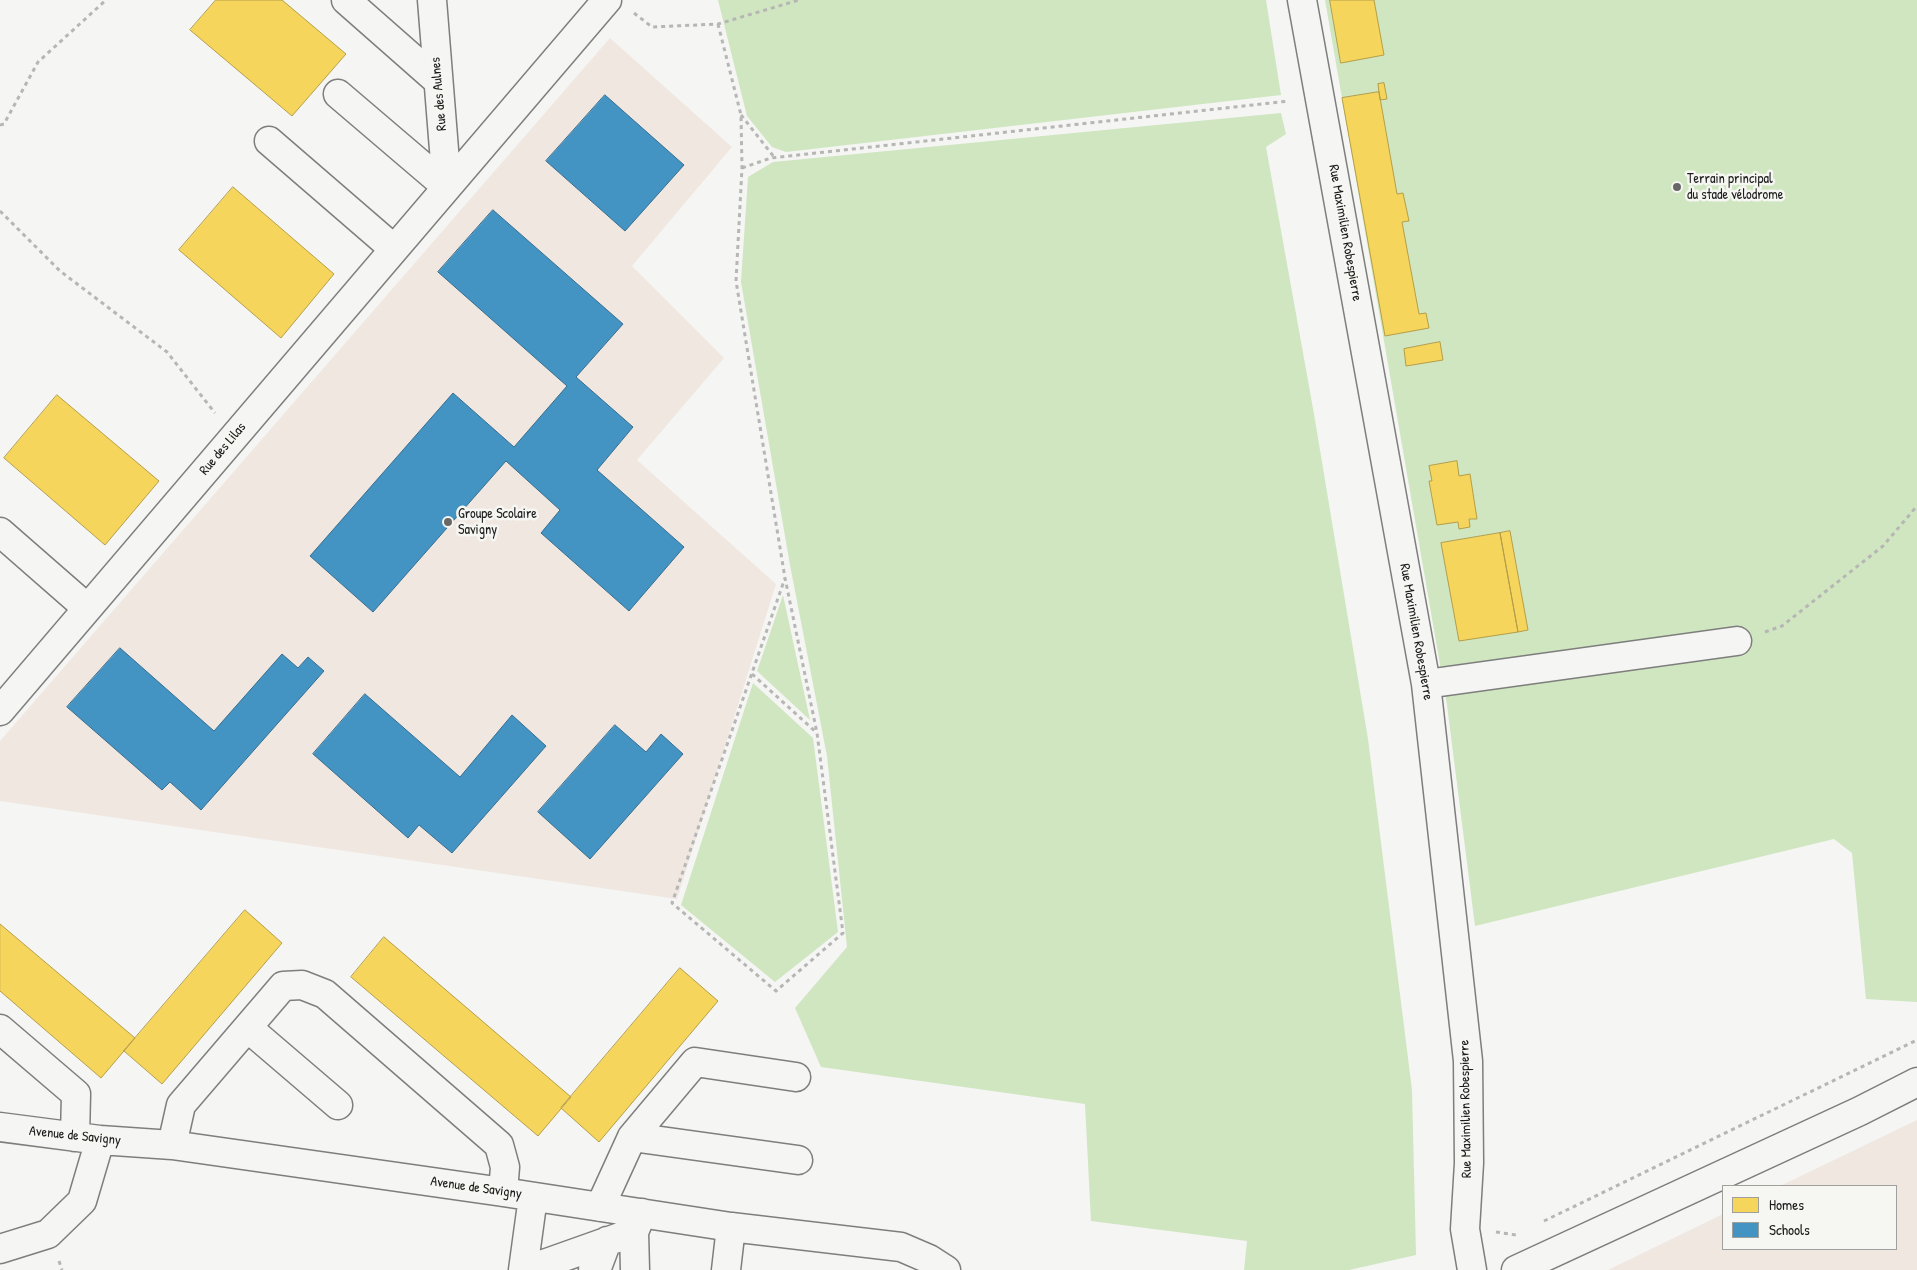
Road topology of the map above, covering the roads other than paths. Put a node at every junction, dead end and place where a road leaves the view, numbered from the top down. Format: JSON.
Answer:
{"nodes":[{"id":1,"x":346,"y":0,"type":"edge"},
{"id":2,"x":432,"y":0,"type":"edge"},
{"id":3,"x":607,"y":0,"type":"edge"},
{"id":4,"x":1302,"y":0,"type":"edge"},
{"id":5,"x":438,"y":81,"type":"junction"},
{"id":6,"x":338,"y":94,"type":"dead end"},
{"id":7,"x":270,"y":141,"type":"dead end"},
{"id":8,"x":447,"y":187,"type":"junction"},
{"id":9,"x":394,"y":250,"type":"junction"},
{"id":10,"x":0,"y":532,"type":"edge"},
{"id":11,"x":87,"y":608,"type":"junction"},
{"id":12,"x":1737,"y":641,"type":"road end"},
{"id":13,"x":1426,"y":684,"type":"junction"},
{"id":14,"x":0,"y":711,"type":"edge"},
{"id":15,"x":248,"y":1028,"type":"junction"},
{"id":16,"x":0,"y":1029,"type":"edge"},
{"id":17,"x":796,"y":1077,"type":"dead end"},
{"id":18,"x":1917,"y":1082,"type":"edge"},
{"id":19,"x":338,"y":1104,"type":"dead end"},
{"id":20,"x":0,"y":1127,"type":"edge"},
{"id":21,"x":632,"y":1137,"type":"junction"},
{"id":22,"x":87,"y":1138,"type":"junction"},
{"id":23,"x":172,"y":1145,"type":"junction"},
{"id":24,"x":798,"y":1160,"type":"dead end"},
{"id":25,"x":503,"y":1192,"type":"junction"},
{"id":26,"x":533,"y":1196,"type":"junction"},
{"id":27,"x":600,"y":1207,"type":"junction"},
{"id":28,"x":638,"y":1223,"type":"junction"},
{"id":29,"x":732,"y":1227,"type":"junction"},
{"id":30,"x":607,"y":1241,"type":"junction"},
{"id":31,"x":0,"y":1249,"type":"edge"},
{"id":32,"x":525,"y":1270,"type":"edge"},
{"id":33,"x":593,"y":1270,"type":"edge"},
{"id":34,"x":635,"y":1270,"type":"edge"},
{"id":35,"x":726,"y":1270,"type":"edge"},
{"id":36,"x":946,"y":1270,"type":"edge"},
{"id":37,"x":1472,"y":1270,"type":"edge"},
{"id":38,"x":1516,"y":1270,"type":"edge"}],
"edges":[{"from":1,"to":5,"type":"street"},
{"from":2,"to":5,"type":"street","name":"Rue des Aulnes"},
{"from":3,"to":8,"type":"street","name":"Rue des Lilas"},
{"from":4,"to":13,"type":"street","name":"Rue Maximilien Robespierre"},
{"from":5,"to":8,"type":"street","name":"Rue des Aulnes"},
{"from":6,"to":8,"type":"street"},
{"from":7,"to":9,"type":"street"},
{"from":8,"to":9,"type":"street","name":"Rue des Lilas"},
{"from":9,"to":11,"type":"street","name":"Rue des Lilas"},
{"from":10,"to":11,"type":"street"},
{"from":11,"to":14,"type":"street","name":"Rue des Lilas"},
{"from":12,"to":13,"type":"street"},
{"from":13,"to":37,"type":"street","name":"Rue Maximilien Robespierre"},
{"from":15,"to":19,"type":"street"},
{"from":15,"to":23,"type":"street"},
{"from":15,"to":25,"type":"street"},
{"from":16,"to":22,"type":"street"},
{"from":17,"to":21,"type":"street"},
{"from":18,"to":38,"type":"street"},
{"from":20,"to":22,"type":"street","name":"Avenue de Savigny"},
{"from":21,"to":24,"type":"street"},
{"from":21,"to":27,"type":"street"},
{"from":22,"to":23,"type":"street","name":"Avenue de Savigny"},
{"from":22,"to":31,"type":"street"},
{"from":23,"to":25,"type":"street","name":"Avenue de Savigny"},
{"from":25,"to":26,"type":"street","name":"Avenue de Savigny"},
{"from":26,"to":27,"type":"street","name":"Avenue de Savigny"},
{"from":26,"to":32,"type":"street"},
{"from":27,"to":28,"type":"street","name":"Avenue de Savigny"},
{"from":28,"to":29,"type":"street","name":"Avenue de Savigny"},
{"from":28,"to":30,"type":"street"},
{"from":28,"to":34,"type":"street"},
{"from":29,"to":35,"type":"street"},
{"from":29,"to":36,"type":"street","name":"Avenue de Savigny"},
{"from":30,"to":32,"type":"street"},
{"from":30,"to":33,"type":"street"}]}
